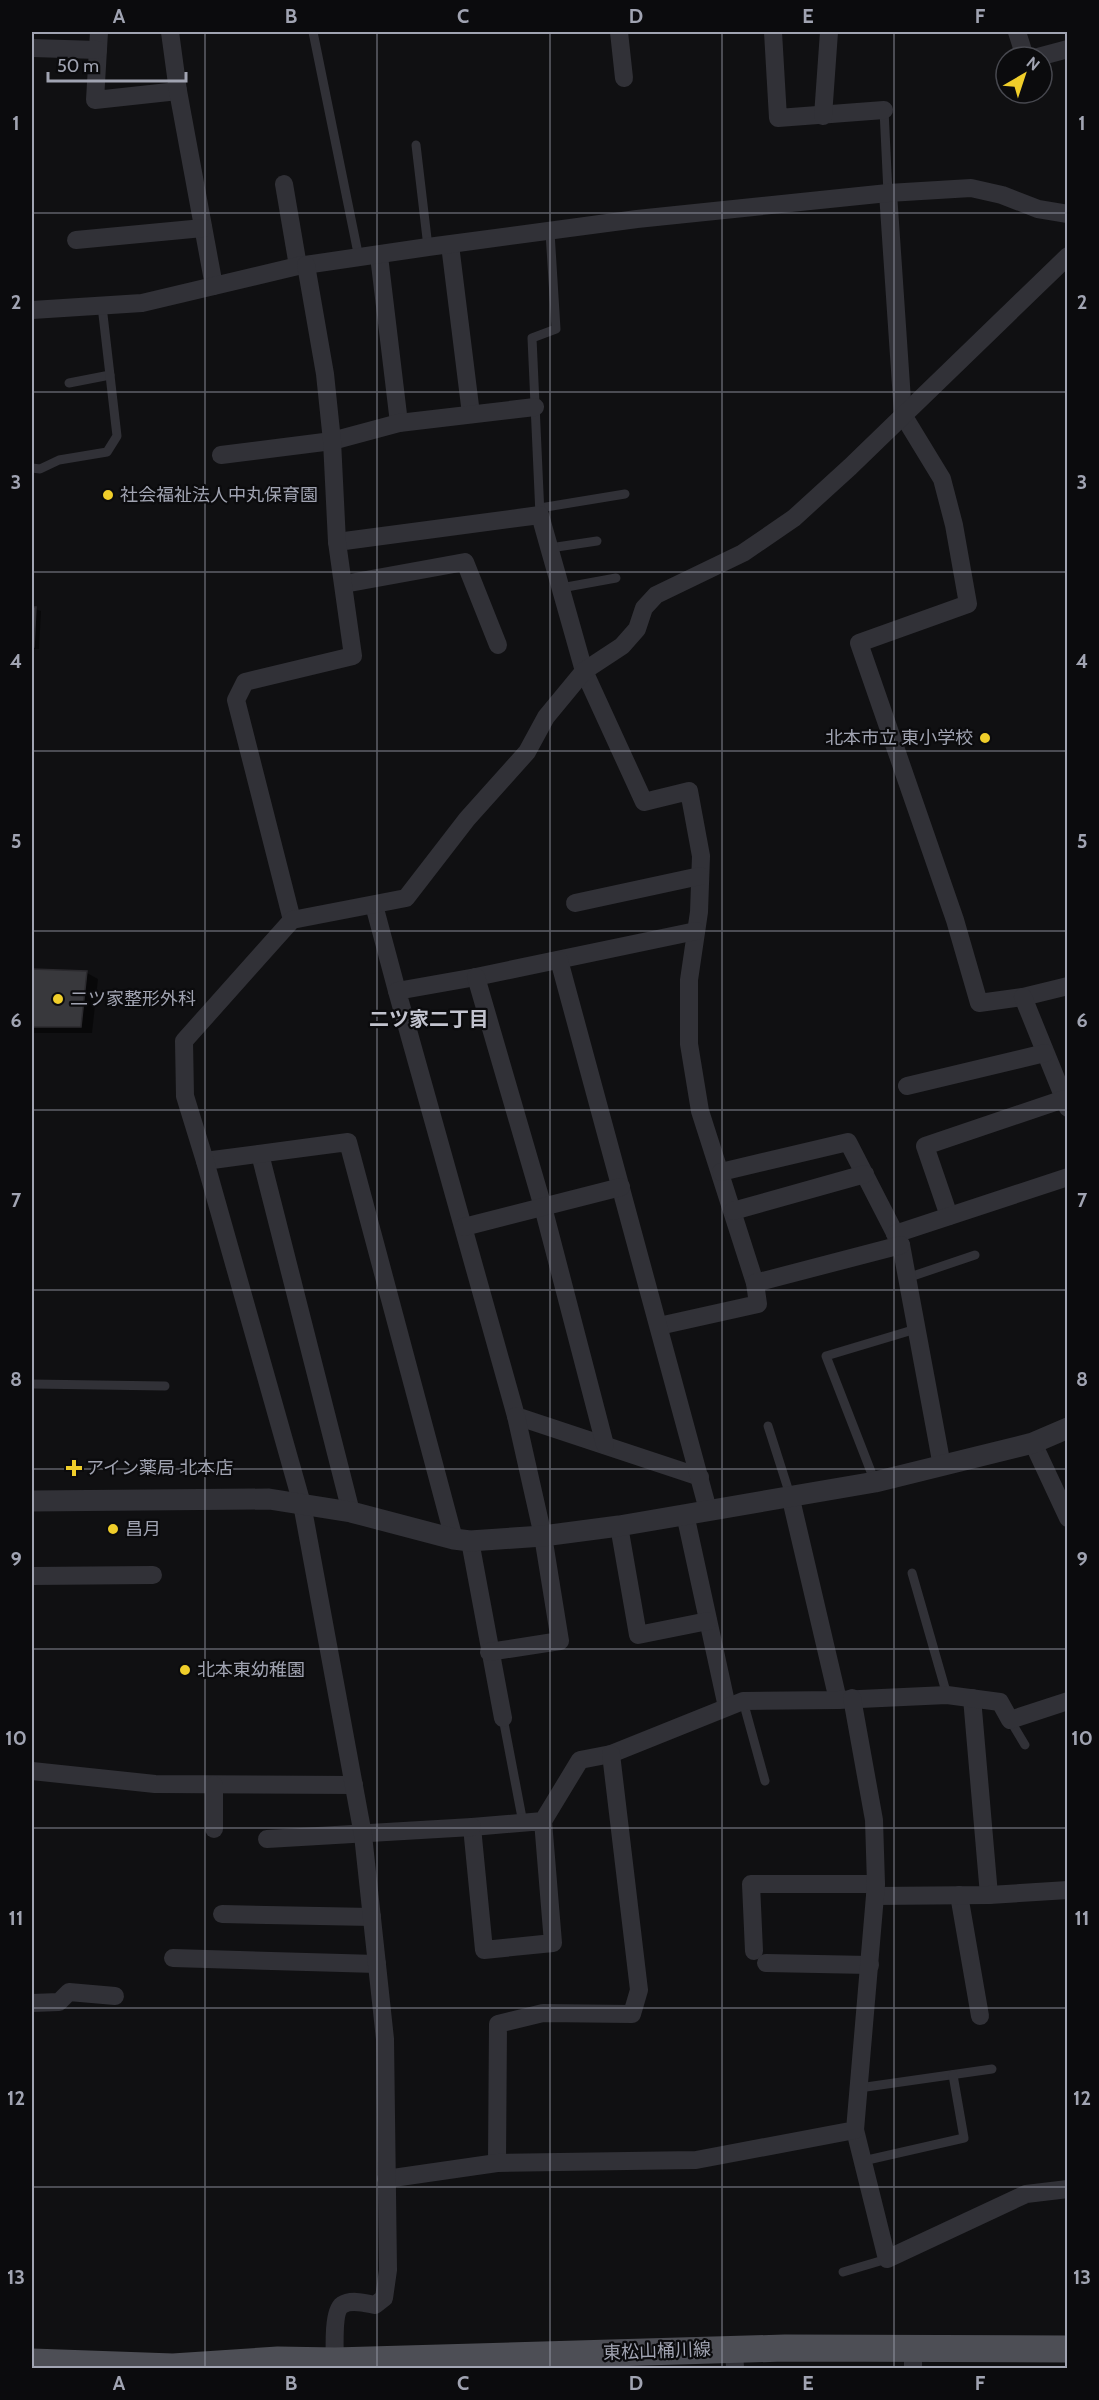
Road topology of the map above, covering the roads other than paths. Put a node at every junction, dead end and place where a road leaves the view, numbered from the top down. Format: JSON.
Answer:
{"nodes":[{"id":1,"x":170,"y":32,"type":"edge"},
{"id":2,"x":314,"y":32,"type":"edge"},
{"id":3,"x":773,"y":32,"type":"edge"},
{"id":4,"x":829,"y":32,"type":"edge"},
{"id":5,"x":624,"y":33,"type":"edge"},
{"id":6,"x":98,"y":41,"type":"edge"},
{"id":7,"x":32,"y":48,"type":"edge"},
{"id":8,"x":624,"y":78,"type":"dead end"},
{"id":9,"x":178,"y":90,"type":"junction"},
{"id":10,"x":884,"y":111,"type":"joint"},
{"id":11,"x":823,"y":116,"type":"junction"},
{"id":12,"x":416,"y":145,"type":"dead end"},
{"id":13,"x":284,"y":184,"type":"dead end"},
{"id":14,"x":888,"y":193,"type":"junction"},
{"id":15,"x":1068,"y":214,"type":"edge"},
{"id":16,"x":203,"y":228,"type":"junction"},
{"id":17,"x":550,"y":232,"type":"junction"},
{"id":18,"x":76,"y":240,"type":"dead end"},
{"id":19,"x":450,"y":245,"type":"junction"},
{"id":20,"x":428,"y":247,"type":"junction"},
{"id":21,"x":379,"y":256,"type":"junction"},
{"id":22,"x":1068,"y":256,"type":"edge"},
{"id":23,"x":360,"y":259,"type":"junction"},
{"id":24,"x":302,"y":266,"type":"junction"},
{"id":25,"x":214,"y":286,"type":"junction"},
{"id":26,"x":102,"y":306,"type":"junction"},
{"id":27,"x":32,"y":310,"type":"edge"},
{"id":28,"x":110,"y":375,"type":"junction"},
{"id":29,"x":69,"y":383,"type":"dead end"},
{"id":30,"x":536,"y":407,"type":"junction"},
{"id":31,"x":471,"y":414,"type":"junction"},
{"id":32,"x":903,"y":415,"type":"junction"},
{"id":33,"x":399,"y":423,"type":"junction"},
{"id":34,"x":332,"y":441,"type":"junction"},
{"id":35,"x":221,"y":455,"type":"dead end"},
{"id":36,"x":32,"y":468,"type":"edge"},
{"id":37,"x":625,"y":494,"type":"dead end"},
{"id":38,"x":540,"y":512,"type":"junction"},
{"id":39,"x":597,"y":541,"type":"dead end"},
{"id":40,"x":337,"y":542,"type":"junction"},
{"id":41,"x":549,"y":548,"type":"junction"},
{"id":42,"x":616,"y":578,"type":"dead end"},
{"id":43,"x":344,"y":584,"type":"junction"},
{"id":44,"x":561,"y":588,"type":"junction"},
{"id":45,"x":498,"y":645,"type":"dead end"},
{"id":46,"x":584,"y":671,"type":"junction"},
{"id":47,"x":700,"y":876,"type":"junction"},
{"id":48,"x":575,"y":903,"type":"dead end"},
{"id":49,"x":374,"y":905,"type":"junction"},
{"id":50,"x":292,"y":920,"type":"junction"},
{"id":51,"x":696,"y":931,"type":"junction"},
{"id":52,"x":559,"y":960,"type":"junction"},
{"id":53,"x":476,"y":976,"type":"junction"},
{"id":54,"x":1068,"y":986,"type":"edge"},
{"id":55,"x":397,"y":990,"type":"junction"},
{"id":56,"x":1023,"y":997,"type":"junction"},
{"id":57,"x":1045,"y":1053,"type":"junction"},
{"id":58,"x":907,"y":1086,"type":"dead end"},
{"id":59,"x":1064,"y":1094,"type":"edge"},
{"id":60,"x":260,"y":1154,"type":"junction"},
{"id":61,"x":205,"y":1161,"type":"junction"},
{"id":62,"x":721,"y":1172,"type":"junction"},
{"id":63,"x":865,"y":1174,"type":"junction"},
{"id":64,"x":1068,"y":1177,"type":"edge"},
{"id":65,"x":621,"y":1187,"type":"junction"},
{"id":66,"x":543,"y":1207,"type":"junction"},
{"id":67,"x":733,"y":1211,"type":"junction"},
{"id":68,"x":949,"y":1216,"type":"junction"},
{"id":69,"x":464,"y":1227,"type":"junction"},
{"id":70,"x":898,"y":1240,"type":"junction"},
{"id":71,"x":975,"y":1255,"type":"dead end"},
{"id":72,"x":907,"y":1278,"type":"junction"},
{"id":73,"x":755,"y":1283,"type":"junction"},
{"id":74,"x":659,"y":1326,"type":"junction"},
{"id":75,"x":916,"y":1329,"type":"junction"},
{"id":76,"x":32,"y":1384,"type":"edge"},
{"id":77,"x":165,"y":1386,"type":"dead end"},
{"id":78,"x":516,"y":1416,"type":"junction"},
{"id":79,"x":768,"y":1426,"type":"dead end"},
{"id":80,"x":1068,"y":1428,"type":"edge"},
{"id":81,"x":1033,"y":1443,"type":"junction"},
{"id":82,"x":605,"y":1445,"type":"junction"},
{"id":83,"x":942,"y":1466,"type":"junction"},
{"id":84,"x":700,"y":1478,"type":"junction"},
{"id":85,"x":875,"y":1482,"type":"junction"},
{"id":86,"x":790,"y":1495,"type":"junction"},
{"id":87,"x":32,"y":1501,"type":"edge"},
{"id":88,"x":302,"y":1504,"type":"junction"},
{"id":89,"x":708,"y":1510,"type":"junction"},
{"id":90,"x":351,"y":1512,"type":"junction"},
{"id":91,"x":685,"y":1514,"type":"junction"},
{"id":92,"x":1068,"y":1518,"type":"edge"},
{"id":93,"x":619,"y":1526,"type":"junction"},
{"id":94,"x":543,"y":1536,"type":"junction"},
{"id":95,"x":462,"y":1540,"type":"junction"},
{"id":96,"x":912,"y":1573,"type":"dead end"},
{"id":97,"x":153,"y":1575,"type":"dead end"},
{"id":98,"x":32,"y":1576,"type":"edge"},
{"id":99,"x":708,"y":1621,"type":"junction"},
{"id":100,"x":489,"y":1652,"type":"junction"},
{"id":101,"x":947,"y":1695,"type":"junction"},
{"id":102,"x":972,"y":1698,"type":"junction"},
{"id":103,"x":845,"y":1699,"type":"junction"},
{"id":104,"x":1068,"y":1701,"type":"edge"},
{"id":105,"x":735,"y":1704,"type":"junction"},
{"id":106,"x":503,"y":1718,"type":"joint"},
{"id":107,"x":1010,"y":1720,"type":"junction"},
{"id":108,"x":1025,"y":1745,"type":"dead end"},
{"id":109,"x":611,"y":1754,"type":"junction"},
{"id":110,"x":32,"y":1772,"type":"edge"},
{"id":111,"x":765,"y":1781,"type":"dead end"},
{"id":112,"x":214,"y":1785,"type":"junction"},
{"id":113,"x":354,"y":1785,"type":"junction"},
{"id":114,"x":543,"y":1821,"type":"junction"},
{"id":115,"x":523,"y":1823,"type":"junction"},
{"id":116,"x":472,"y":1827,"type":"junction"},
{"id":117,"x":214,"y":1829,"type":"dead end"},
{"id":118,"x":363,"y":1835,"type":"junction"},
{"id":119,"x":267,"y":1839,"type":"dead end"},
{"id":120,"x":875,"y":1890,"type":"junction"},
{"id":121,"x":1068,"y":1890,"type":"edge"},
{"id":122,"x":959,"y":1895,"type":"junction"},
{"id":123,"x":989,"y":1895,"type":"junction"},
{"id":124,"x":222,"y":1914,"type":"dead end"},
{"id":125,"x":372,"y":1917,"type":"junction"},
{"id":126,"x":173,"y":1958,"type":"dead end"},
{"id":127,"x":377,"y":1964,"type":"junction"},
{"id":128,"x":870,"y":1965,"type":"junction"},
{"id":129,"x":115,"y":1996,"type":"dead end"},
{"id":130,"x":32,"y":2003,"type":"edge"},
{"id":131,"x":980,"y":2016,"type":"dead end"},
{"id":132,"x":992,"y":2069,"type":"dead end"},
{"id":133,"x":953,"y":2075,"type":"junction"},
{"id":134,"x":859,"y":2088,"type":"junction"},
{"id":135,"x":855,"y":2130,"type":"junction"},
{"id":136,"x":863,"y":2161,"type":"junction"},
{"id":137,"x":497,"y":2163,"type":"junction"},
{"id":138,"x":386,"y":2180,"type":"junction"},
{"id":139,"x":1068,"y":2189,"type":"edge"},
{"id":140,"x":887,"y":2259,"type":"junction"},
{"id":141,"x":843,"y":2272,"type":"dead end"},
{"id":142,"x":1068,"y":2349,"type":"edge"},
{"id":143,"x":913,"y":2358,"type":"edge"},
{"id":144,"x":735,"y":2359,"type":"edge"},
{"id":145,"x":32,"y":2362,"type":"edge"},
{"id":146,"x":335,"y":2365,"type":"edge"}],
"edges":[{"from":1,"to":9,"type":"street"},
{"from":2,"to":23,"type":"lane"},
{"from":3,"to":11,"type":"street"},
{"from":4,"to":11,"type":"street"},
{"from":5,"to":8,"type":"street"},
{"from":6,"to":7,"type":"street"},
{"from":6,"to":9,"type":"street"},
{"from":9,"to":16,"type":"street"},
{"from":10,"to":11,"type":"street"},
{"from":10,"to":14,"type":"lane"},
{"from":12,"to":20,"type":"lane"},
{"from":13,"to":24,"type":"street"},
{"from":14,"to":15,"type":"street"},
{"from":14,"to":17,"type":"street"},
{"from":14,"to":32,"type":"street"},
{"from":16,"to":18,"type":"street"},
{"from":16,"to":25,"type":"street"},
{"from":17,"to":19,"type":"street"},
{"from":17,"to":30,"type":"lane"},
{"from":19,"to":20,"type":"street"},
{"from":19,"to":31,"type":"street"},
{"from":20,"to":21,"type":"street"},
{"from":21,"to":23,"type":"street"},
{"from":21,"to":33,"type":"street"},
{"from":22,"to":32,"type":"street"},
{"from":23,"to":24,"type":"street"},
{"from":24,"to":25,"type":"street"},
{"from":24,"to":34,"type":"street"},
{"from":25,"to":26,"type":"street"},
{"from":26,"to":27,"type":"street"},
{"from":26,"to":28,"type":"lane"},
{"from":28,"to":29,"type":"lane"},
{"from":28,"to":36,"type":"lane"},
{"from":30,"to":31,"type":"street"},
{"from":30,"to":38,"type":"lane"},
{"from":31,"to":33,"type":"street"},
{"from":32,"to":46,"type":"street"},
{"from":32,"to":56,"type":"street"},
{"from":33,"to":34,"type":"street"},
{"from":34,"to":35,"type":"street"},
{"from":34,"to":40,"type":"street"},
{"from":37,"to":38,"type":"lane"},
{"from":38,"to":40,"type":"street"},
{"from":38,"to":41,"type":"street"},
{"from":39,"to":41,"type":"lane"},
{"from":40,"to":43,"type":"street"},
{"from":41,"to":44,"type":"street"},
{"from":42,"to":44,"type":"lane"},
{"from":43,"to":45,"type":"street"},
{"from":43,"to":50,"type":"street"},
{"from":44,"to":46,"type":"street"},
{"from":46,"to":47,"type":"street"},
{"from":46,"to":49,"type":"street"},
{"from":47,"to":48,"type":"street"},
{"from":47,"to":51,"type":"street"},
{"from":49,"to":50,"type":"street"},
{"from":49,"to":55,"type":"street"},
{"from":50,"to":61,"type":"street"},
{"from":51,"to":52,"type":"street"},
{"from":51,"to":62,"type":"street"},
{"from":52,"to":53,"type":"street"},
{"from":52,"to":65,"type":"street"},
{"from":53,"to":55,"type":"street"},
{"from":53,"to":66,"type":"street"},
{"from":54,"to":56,"type":"street"},
{"from":55,"to":69,"type":"street"},
{"from":56,"to":57,"type":"street"},
{"from":57,"to":58,"type":"street"},
{"from":57,"to":59,"type":"street"},
{"from":59,"to":68,"type":"street"},
{"from":60,"to":61,"type":"street"},
{"from":60,"to":90,"type":"street"},
{"from":60,"to":95,"type":"street"},
{"from":61,"to":88,"type":"street"},
{"from":62,"to":63,"type":"street"},
{"from":62,"to":67,"type":"street"},
{"from":63,"to":67,"type":"street"},
{"from":63,"to":70,"type":"street"},
{"from":64,"to":68,"type":"street"},
{"from":65,"to":66,"type":"street"},
{"from":65,"to":74,"type":"street"},
{"from":66,"to":69,"type":"street"},
{"from":66,"to":82,"type":"street"},
{"from":67,"to":73,"type":"street"},
{"from":68,"to":70,"type":"street"},
{"from":69,"to":78,"type":"street"},
{"from":70,"to":72,"type":"street"},
{"from":70,"to":73,"type":"street"},
{"from":71,"to":72,"type":"lane"},
{"from":72,"to":75,"type":"street"},
{"from":73,"to":74,"type":"street"},
{"from":74,"to":84,"type":"street"},
{"from":75,"to":83,"type":"street"},
{"from":75,"to":85,"type":"lane"},
{"from":76,"to":77,"type":"lane"},
{"from":78,"to":82,"type":"street"},
{"from":78,"to":94,"type":"street"},
{"from":79,"to":86,"type":"lane"},
{"from":80,"to":81,"type":"street"},
{"from":81,"to":83,"type":"street"},
{"from":81,"to":92,"type":"street"},
{"from":82,"to":84,"type":"street"},
{"from":83,"to":85,"type":"street"},
{"from":84,"to":89,"type":"street"},
{"from":85,"to":86,"type":"street"},
{"from":86,"to":89,"type":"street"},
{"from":86,"to":103,"type":"street"},
{"from":87,"to":88,"type":"street"},
{"from":88,"to":90,"type":"street"},
{"from":88,"to":113,"type":"street"},
{"from":89,"to":91,"type":"street"},
{"from":90,"to":95,"type":"street"},
{"from":91,"to":93,"type":"street"},
{"from":91,"to":99,"type":"street"},
{"from":93,"to":94,"type":"street"},
{"from":93,"to":99,"type":"street"},
{"from":94,"to":95,"type":"street"},
{"from":94,"to":100,"type":"street"},
{"from":95,"to":100,"type":"street"},
{"from":96,"to":101,"type":"lane"},
{"from":97,"to":98,"type":"street"},
{"from":99,"to":105,"type":"street"},
{"from":100,"to":106,"type":"street"},
{"from":101,"to":102,"type":"street"},
{"from":101,"to":103,"type":"street"},
{"from":102,"to":107,"type":"street"},
{"from":102,"to":123,"type":"street"},
{"from":103,"to":105,"type":"street"},
{"from":103,"to":120,"type":"street"},
{"from":104,"to":107,"type":"street"},
{"from":105,"to":109,"type":"street"},
{"from":105,"to":111,"type":"lane"},
{"from":106,"to":115,"type":"lane"},
{"from":107,"to":108,"type":"lane"},
{"from":109,"to":114,"type":"street"},
{"from":109,"to":137,"type":"street"},
{"from":110,"to":112,"type":"street"},
{"from":112,"to":113,"type":"street"},
{"from":112,"to":117,"type":"street"},
{"from":113,"to":118,"type":"street"},
{"from":114,"to":115,"type":"street"},
{"from":114,"to":116,"type":"street"},
{"from":115,"to":116,"type":"street"},
{"from":116,"to":118,"type":"street"},
{"from":118,"to":119,"type":"street"},
{"from":118,"to":125,"type":"street"},
{"from":120,"to":122,"type":"street"},
{"from":120,"to":128,"type":"street"},
{"from":120,"to":128,"type":"street"},
{"from":121,"to":123,"type":"street"},
{"from":122,"to":123,"type":"street"},
{"from":122,"to":131,"type":"street"},
{"from":124,"to":125,"type":"street"},
{"from":125,"to":127,"type":"street"},
{"from":126,"to":127,"type":"street"},
{"from":127,"to":138,"type":"street"},
{"from":128,"to":134,"type":"street"},
{"from":129,"to":130,"type":"street"},
{"from":132,"to":133,"type":"lane"},
{"from":133,"to":134,"type":"lane"},
{"from":133,"to":136,"type":"lane"},
{"from":134,"to":135,"type":"street"},
{"from":135,"to":136,"type":"street"},
{"from":135,"to":137,"type":"street"},
{"from":136,"to":140,"type":"street"},
{"from":137,"to":138,"type":"street"},
{"from":138,"to":146,"type":"street"},
{"from":139,"to":140,"type":"street"},
{"from":140,"to":141,"type":"lane"},
{"from":142,"to":143,"type":"main road","name":"東松山桶川線"},
{"from":143,"to":144,"type":"main road","name":"東松山桶川線"},
{"from":144,"to":146,"type":"main road","name":"東松山桶川線"},
{"from":145,"to":146,"type":"main road","name":"東松山桶川線"}]}
